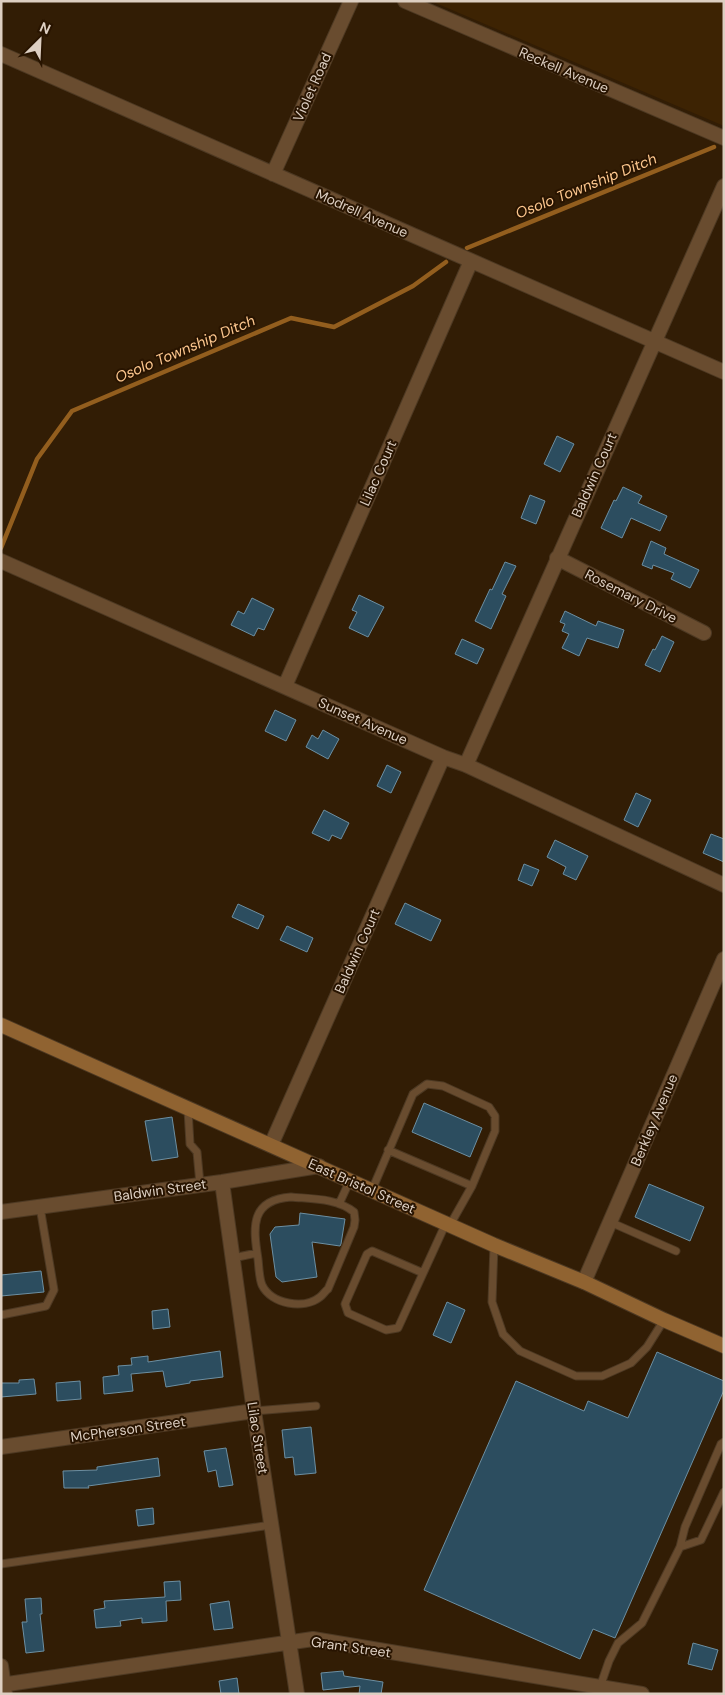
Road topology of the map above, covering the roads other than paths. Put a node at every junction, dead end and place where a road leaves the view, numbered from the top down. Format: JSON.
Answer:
{"nodes":[{"id":1,"x":351,"y":1,"type":"edge"},
{"id":2,"x":404,"y":1,"type":"edge"},
{"id":3,"x":1,"y":54,"type":"edge"},
{"id":4,"x":724,"y":138,"type":"edge"},
{"id":5,"x":274,"y":174,"type":"junction"},
{"id":6,"x":724,"y":186,"type":"edge"},
{"id":7,"x":471,"y":261,"type":"junction"},
{"id":8,"x":654,"y":340,"type":"junction"},
{"id":9,"x":724,"y":372,"type":"edge"},
{"id":10,"x":558,"y":558,"type":"junction"},
{"id":11,"x":1,"y":561,"type":"edge"},
{"id":12,"x":704,"y":633,"type":"dead end"},
{"id":13,"x":284,"y":686,"type":"junction"},
{"id":14,"x":443,"y":757,"type":"junction"},
{"id":15,"x":466,"y":765,"type":"junction"},
{"id":16,"x":724,"y":885,"type":"edge"},
{"id":17,"x":724,"y":959,"type":"edge"},
{"id":18,"x":1,"y":1025,"type":"edge"},
{"id":19,"x":188,"y":1110,"type":"junction"},
{"id":20,"x":271,"y":1145,"type":"junction"},
{"id":21,"x":388,"y":1150,"type":"junction"},
{"id":22,"x":319,"y":1166,"type":"junction"},
{"id":23,"x":350,"y":1180,"type":"junction"},
{"id":24,"x":222,"y":1182,"type":"junction"},
{"id":25,"x":200,"y":1184,"type":"junction"},
{"id":26,"x":472,"y":1186,"type":"junction"},
{"id":27,"x":372,"y":1190,"type":"junction"},
{"id":28,"x":339,"y":1204,"type":"junction"},
{"id":29,"x":40,"y":1207,"type":"junction"},
{"id":30,"x":1,"y":1212,"type":"edge"},
{"id":31,"x":610,"y":1222,"type":"junction"},
{"id":32,"x":448,"y":1224,"type":"junction"},
{"id":33,"x":494,"y":1245,"type":"junction"},
{"id":34,"x":676,"y":1251,"type":"dead end"},
{"id":35,"x":257,"y":1254,"type":"junction"},
{"id":36,"x":232,"y":1258,"type":"junction"},
{"id":37,"x":423,"y":1272,"type":"junction"},
{"id":38,"x":584,"y":1282,"type":"junction"},
{"id":39,"x":1,"y":1315,"type":"edge"},
{"id":40,"x":664,"y":1320,"type":"junction"},
{"id":41,"x":724,"y":1346,"type":"edge"},
{"id":42,"x":316,"y":1406,"type":"dead end"},
{"id":43,"x":254,"y":1411,"type":"junction"},
{"id":44,"x":724,"y":1442,"type":"edge"},
{"id":45,"x":1,"y":1447,"type":"edge"},
{"id":46,"x":724,"y":1492,"type":"edge"},
{"id":47,"x":271,"y":1524,"type":"junction"},
{"id":48,"x":680,"y":1547,"type":"junction"},
{"id":49,"x":1,"y":1564,"type":"edge"},
{"id":50,"x":290,"y":1644,"type":"junction"},
{"id":51,"x":1,"y":1666,"type":"edge"},
{"id":52,"x":4,"y":1687,"type":"edge"},
{"id":53,"x":600,"y":1687,"type":"junction"},
{"id":54,"x":297,"y":1694,"type":"edge"},
{"id":55,"x":642,"y":1694,"type":"edge"}],
"edges":[{"from":1,"to":5,"type":"street","name":"Violet Road"},
{"from":2,"to":4,"type":"street","name":"Reckell Avenue"},
{"from":3,"to":5,"type":"street","name":"Modrell Avenue"},
{"from":5,"to":7,"type":"street","name":"Modrell Avenue"},
{"from":6,"to":8,"type":"street","name":"Baldwin Court"},
{"from":7,"to":8,"type":"street","name":"Modrell Avenue"},
{"from":7,"to":13,"type":"street","name":"Lilac Court"},
{"from":8,"to":9,"type":"street","name":"Modrell Avenue"},
{"from":8,"to":10,"type":"street","name":"Baldwin Court"},
{"from":10,"to":12,"type":"street","name":"Rosemary Drive"},
{"from":10,"to":15,"type":"street","name":"Baldwin Court"},
{"from":11,"to":13,"type":"street","name":"Sunset Avenue"},
{"from":13,"to":14,"type":"street","name":"Sunset Avenue"},
{"from":14,"to":15,"type":"street","name":"Sunset Avenue"},
{"from":14,"to":20,"type":"street","name":"Baldwin Court"},
{"from":15,"to":16,"type":"street","name":"Sunset Avenue"},
{"from":17,"to":31,"type":"street","name":"Berkley Avenue"},
{"from":18,"to":19,"type":"main road","name":"East Bristol Street"},
{"from":19,"to":20,"type":"main road","name":"East Bristol Street"},
{"from":19,"to":25,"type":"lane"},
{"from":20,"to":22,"type":"main road","name":"East Bristol Street"},
{"from":21,"to":26,"type":"lane"},
{"from":21,"to":26,"type":"lane"},
{"from":21,"to":27,"type":"lane"},
{"from":22,"to":23,"type":"main road","name":"East Bristol Street"},
{"from":22,"to":24,"type":"street","name":"Baldwin Street"},
{"from":23,"to":27,"type":"main road","name":"East Bristol Street"},
{"from":23,"to":28,"type":"lane"},
{"from":24,"to":25,"type":"street","name":"Baldwin Street"},
{"from":24,"to":36,"type":"street","name":"Lilac Street"},
{"from":25,"to":29,"type":"street","name":"Baldwin Street"},
{"from":26,"to":32,"type":"lane"},
{"from":27,"to":32,"type":"main road","name":"East Bristol Street"},
{"from":28,"to":35,"type":"lane"},
{"from":28,"to":35,"type":"lane"},
{"from":29,"to":30,"type":"street","name":"Baldwin Street"},
{"from":29,"to":39,"type":"lane"},
{"from":31,"to":34,"type":"lane"},
{"from":31,"to":38,"type":"street","name":"Berkley Avenue"},
{"from":32,"to":33,"type":"main road","name":"East Bristol Street"},
{"from":32,"to":37,"type":"lane"},
{"from":33,"to":38,"type":"main road","name":"East Bristol Street"},
{"from":33,"to":40,"type":"lane"},
{"from":35,"to":36,"type":"lane"},
{"from":36,"to":43,"type":"street","name":"Lilac Street"},
{"from":37,"to":37,"type":"lane"},
{"from":38,"to":40,"type":"main road","name":"East Bristol Street"},
{"from":40,"to":41,"type":"main road","name":"East Bristol Street"},
{"from":42,"to":43,"type":"lane"},
{"from":43,"to":45,"type":"street","name":"McPherson Street"},
{"from":43,"to":47,"type":"street","name":"Lilac Street"},
{"from":44,"to":48,"type":"lane"},
{"from":46,"to":48,"type":"lane"},
{"from":47,"to":49,"type":"lane"},
{"from":47,"to":50,"type":"street","name":"Lilac Street"},
{"from":48,"to":53,"type":"lane"},
{"from":50,"to":52,"type":"street","name":"Grant Street"},
{"from":50,"to":53,"type":"street","name":"Grant Street"},
{"from":50,"to":54,"type":"street","name":"Lilac Street"},
{"from":51,"to":52,"type":"street"},
{"from":53,"to":55,"type":"street","name":"Grant Street"}]}
